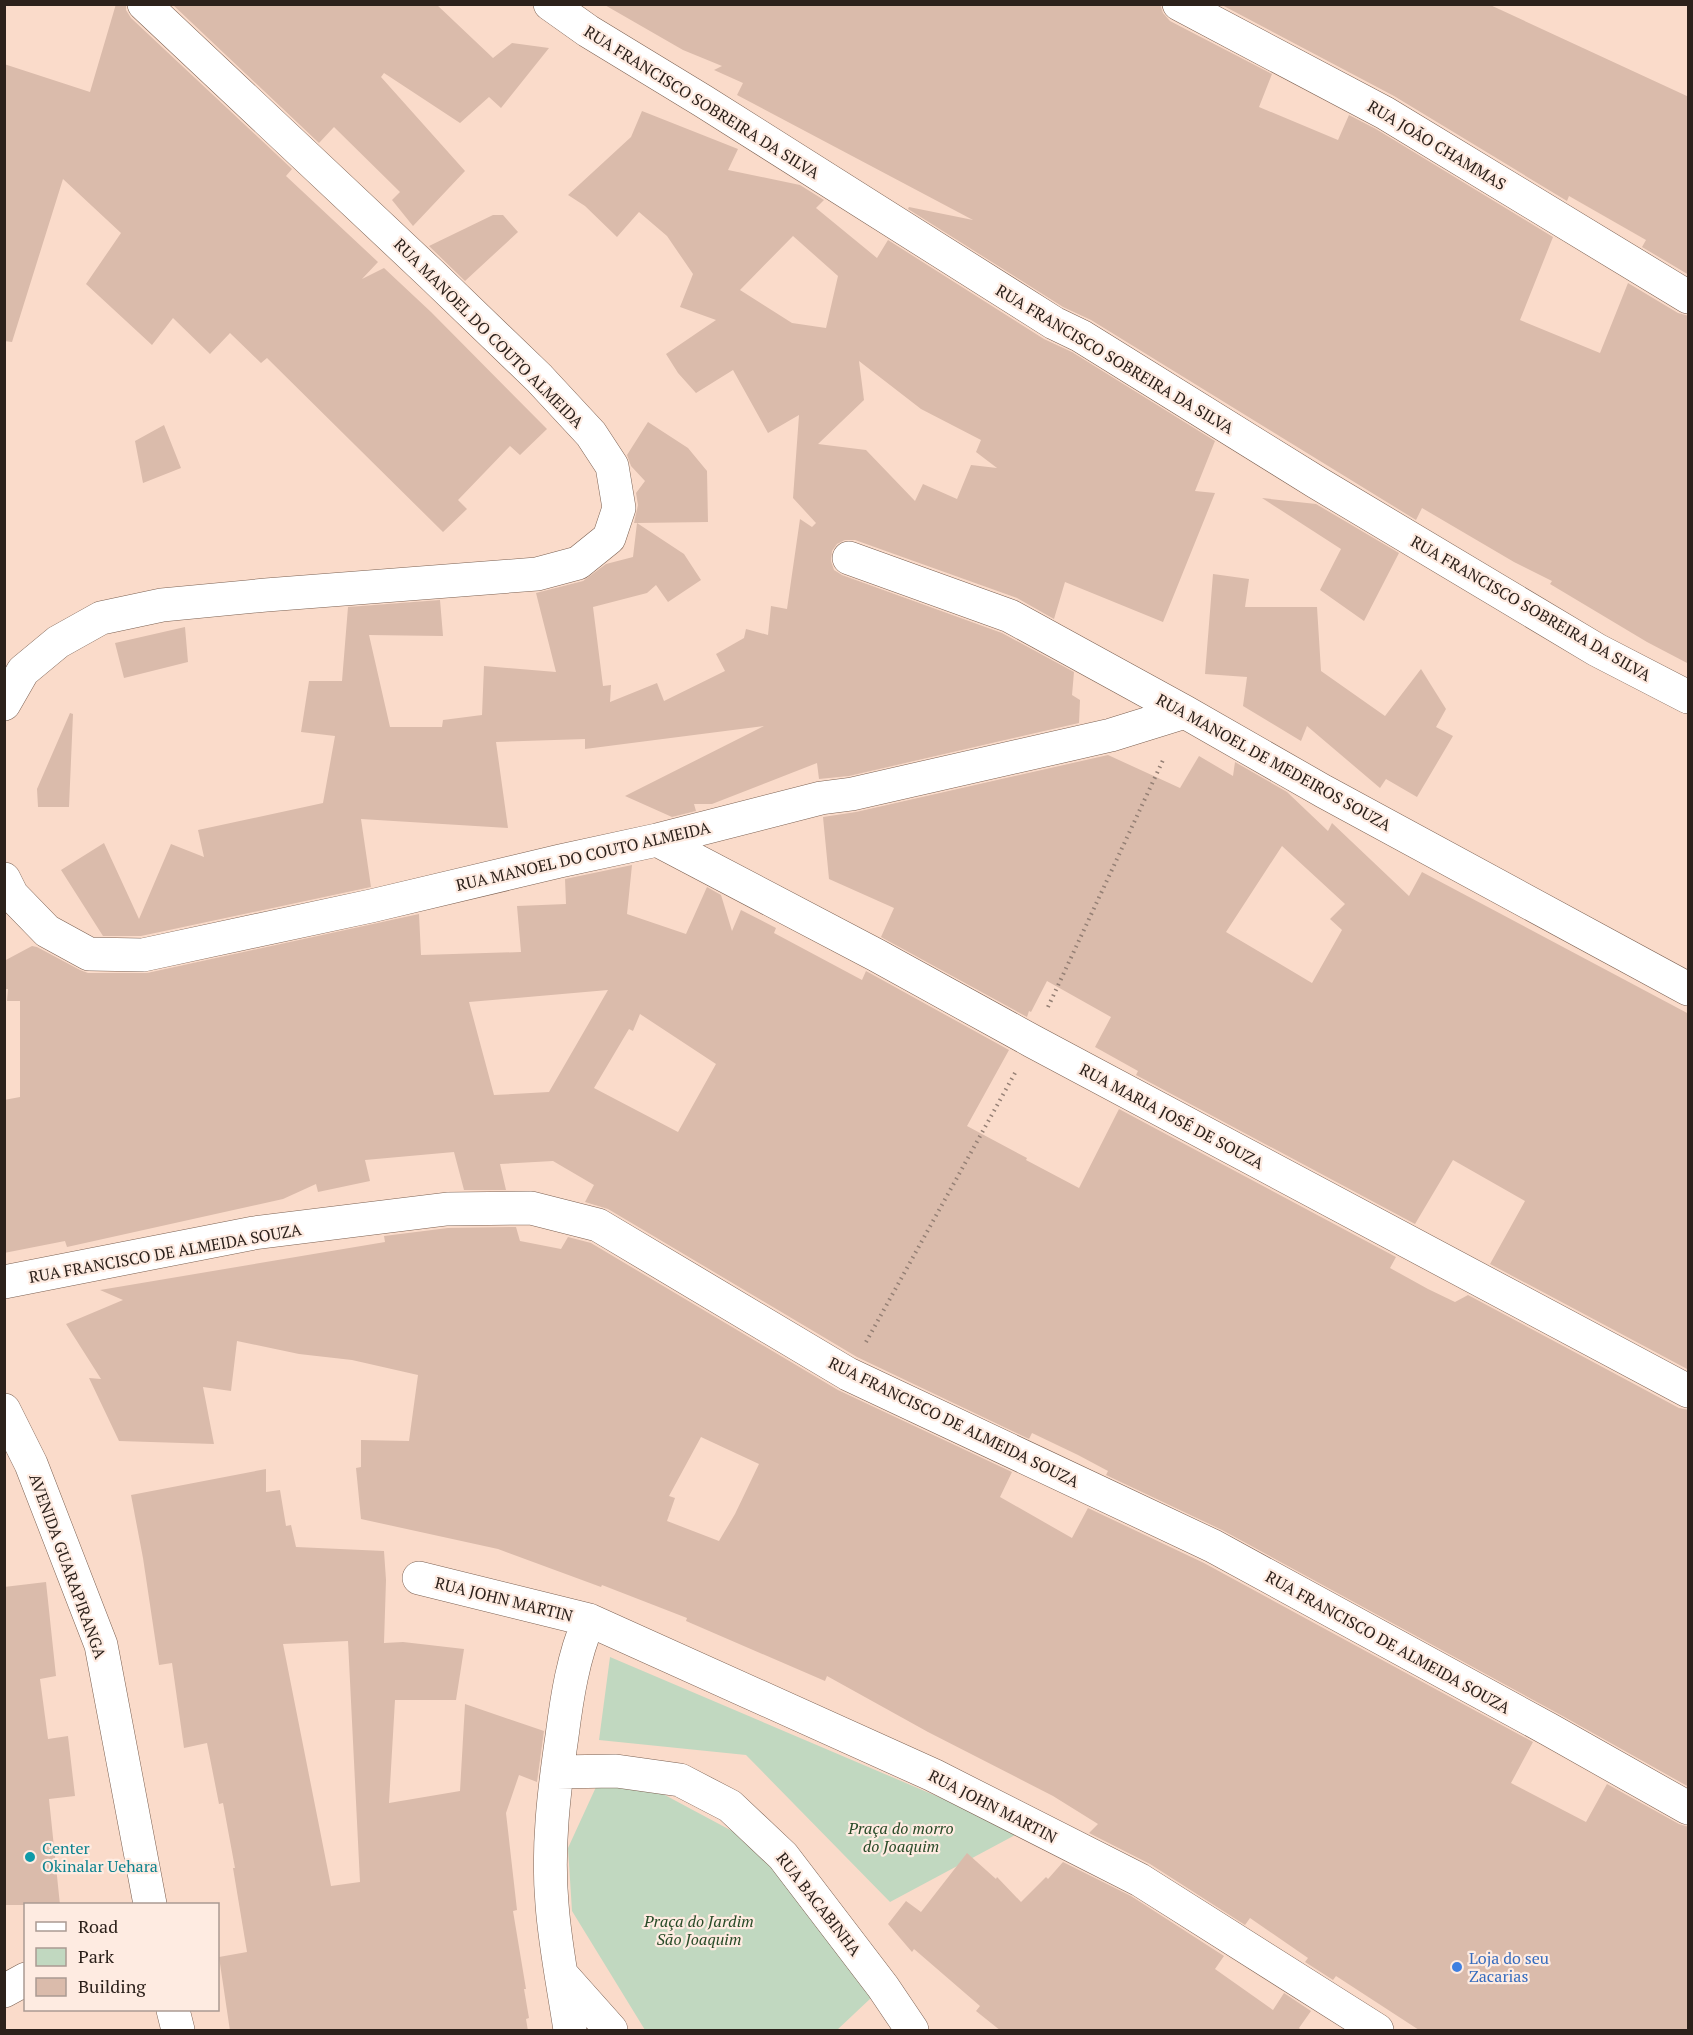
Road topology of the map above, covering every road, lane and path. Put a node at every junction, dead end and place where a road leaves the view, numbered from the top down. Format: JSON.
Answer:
{"nodes":[{"id":1,"x":144,"y":4,"type":"edge"},
{"id":2,"x":550,"y":4,"type":"edge"},
{"id":3,"x":1179,"y":4,"type":"edge"},
{"id":4,"x":1689,"y":297,"type":"edge"},
{"id":5,"x":849,"y":558,"type":"dead end"},
{"id":6,"x":1689,"y":698,"type":"edge"},
{"id":7,"x":4,"y":704,"type":"edge"},
{"id":8,"x":1185,"y":712,"type":"junction"},
{"id":9,"x":657,"y":840,"type":"junction"},
{"id":10,"x":4,"y":879,"type":"edge"},
{"id":11,"x":1685,"y":978,"type":"edge"},
{"id":12,"x":4,"y":1282,"type":"edge"},
{"id":13,"x":1689,"y":1390,"type":"edge"},
{"id":14,"x":4,"y":1410,"type":"edge"},
{"id":15,"x":419,"y":1578,"type":"dead end"},
{"id":16,"x":589,"y":1620,"type":"junction"},
{"id":17,"x":557,"y":1772,"type":"junction"},
{"id":18,"x":1689,"y":1808,"type":"edge"},
{"id":19,"x":150,"y":1903,"type":"edge"},
{"id":20,"x":562,"y":1975,"type":"junction"},
{"id":21,"x":24,"y":1980,"type":"edge"},
{"id":22,"x":4,"y":1991,"type":"edge"},
{"id":23,"x":173,"y":2011,"type":"edge"},
{"id":24,"x":178,"y":2031,"type":"edge"},
{"id":25,"x":570,"y":2031,"type":"edge"},
{"id":26,"x":611,"y":2031,"type":"edge"},
{"id":27,"x":912,"y":2031,"type":"edge"},
{"id":28,"x":1377,"y":2031,"type":"edge"}],
"edges":[{"from":1,"to":7,"type":"street","name":"RUA MANOEL DO COUTO ALMEIDA"},
{"from":2,"to":6,"type":"street","name":"RUA FRANCISCO SOBREIRA DA SILVA"},
{"from":3,"to":4,"type":"street","name":"RUA JOÃO CHAMMAS"},
{"from":5,"to":8,"type":"street","name":"RUA MANOEL DE MEDEIROS SOUZA"},
{"from":8,"to":9,"type":"street","name":"RUA MANOEL DO COUTO ALMEIDA"},
{"from":8,"to":11,"type":"street","name":"RUA MANOEL DE MEDEIROS SOUZA"},
{"from":9,"to":10,"type":"street","name":"RUA MANOEL DO COUTO ALMEIDA"},
{"from":9,"to":13,"type":"street","name":"RUA MARIA JOSÉ DE SOUZA"},
{"from":12,"to":18,"type":"street","name":"RUA FRANCISCO DE ALMEIDA SOUZA"},
{"from":14,"to":19,"type":"street","name":"AVENIDA GUARAPIRANGA"},
{"from":15,"to":16,"type":"street","name":"RUA JOHN MARTIN"},
{"from":16,"to":17,"type":"street","name":"RUA JOHN MARTIN"},
{"from":16,"to":28,"type":"street","name":"RUA JOHN MARTIN"},
{"from":17,"to":20,"type":"street"},
{"from":17,"to":27,"type":"street","name":"RUA BACABINHA"},
{"from":20,"to":25,"type":"street"},
{"from":20,"to":26,"type":"street"},
{"from":21,"to":22,"type":"street"},
{"from":23,"to":24,"type":"street"}]}
